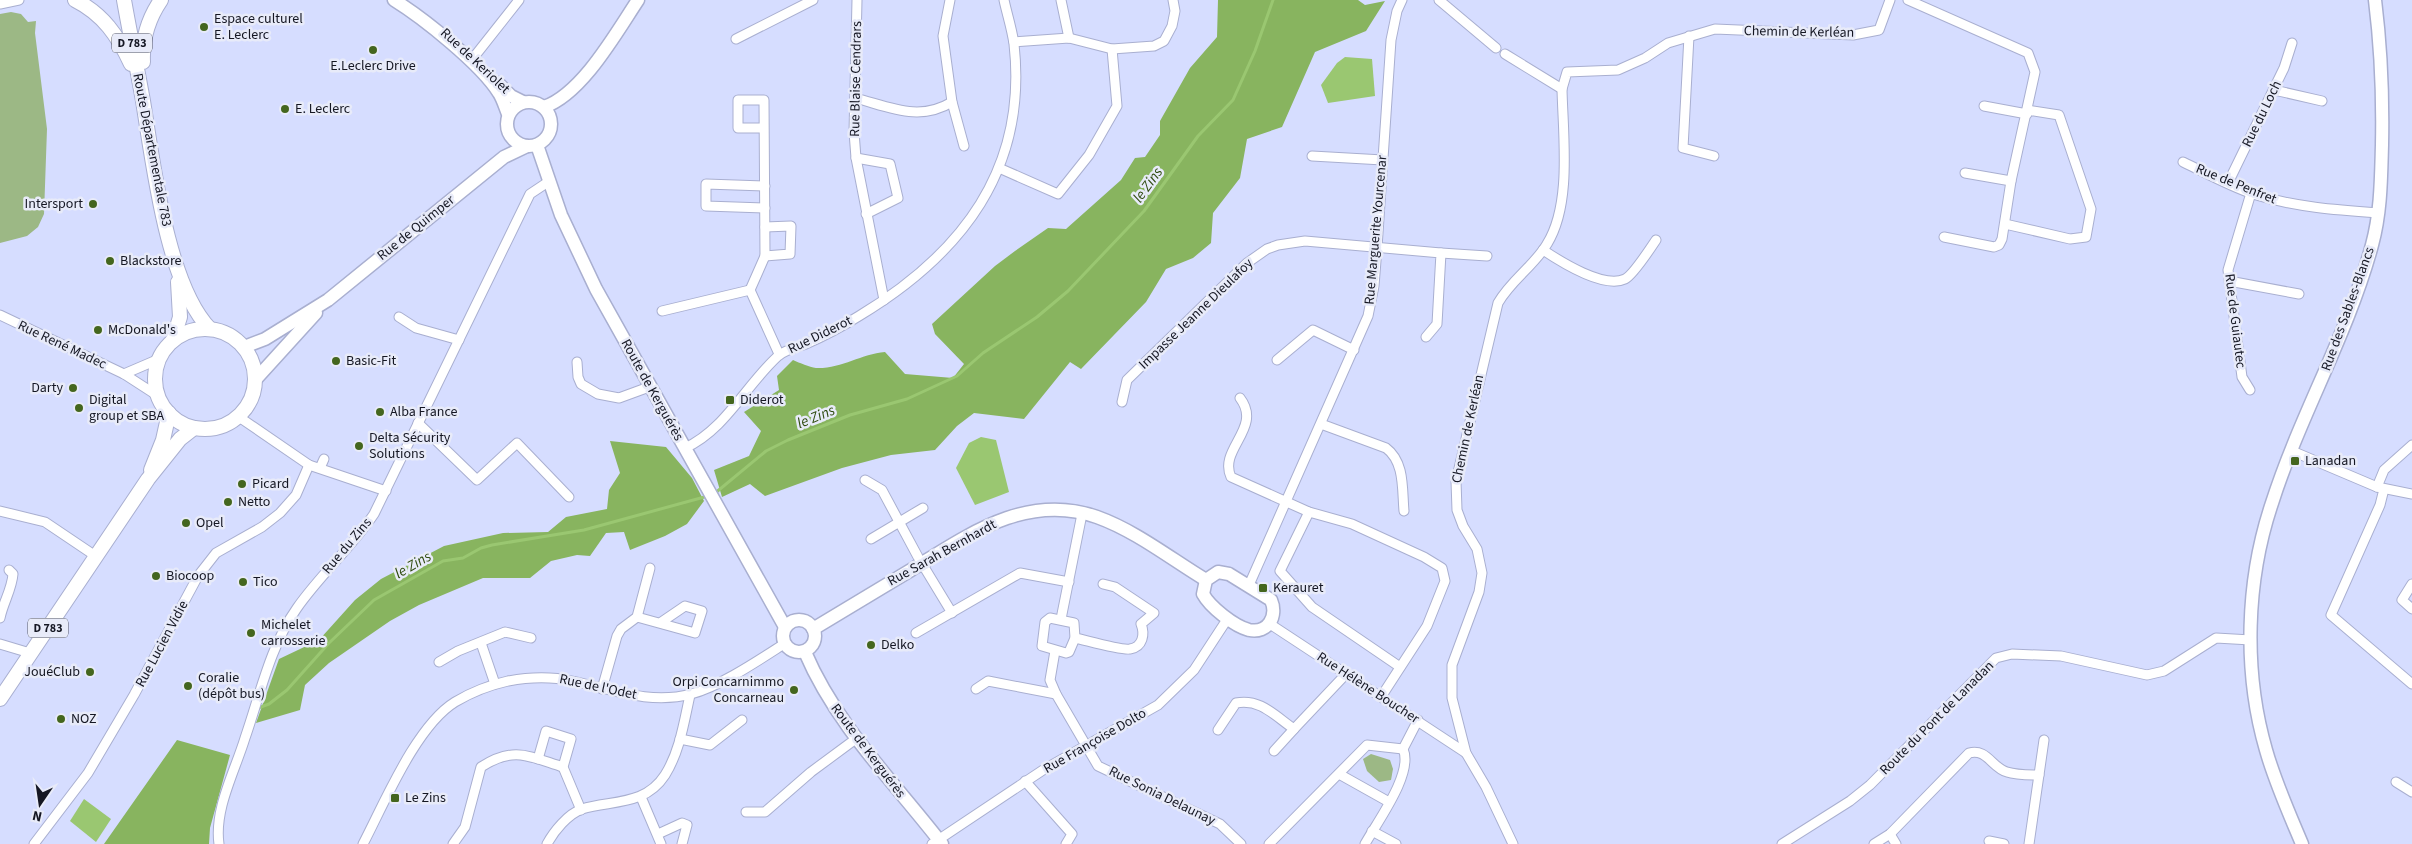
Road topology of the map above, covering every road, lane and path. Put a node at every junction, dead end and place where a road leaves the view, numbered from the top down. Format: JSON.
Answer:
{"nodes":[{"id":1,"x":19,"y":0,"type":"edge"},
{"id":2,"x":75,"y":0,"type":"edge"},
{"id":3,"x":124,"y":0,"type":"edge"},
{"id":4,"x":161,"y":0,"type":"edge"},
{"id":5,"x":394,"y":0,"type":"edge"},
{"id":6,"x":404,"y":0,"type":"edge"},
{"id":7,"x":519,"y":0,"type":"edge"},
{"id":8,"x":638,"y":0,"type":"edge"},
{"id":9,"x":813,"y":0,"type":"edge"},
{"id":10,"x":857,"y":0,"type":"edge"},
{"id":11,"x":950,"y":0,"type":"edge"},
{"id":12,"x":1004,"y":0,"type":"edge"},
{"id":13,"x":1061,"y":0,"type":"edge"},
{"id":14,"x":1174,"y":0,"type":"edge"},
{"id":15,"x":1402,"y":0,"type":"edge"},
{"id":16,"x":1439,"y":0,"type":"edge"},
{"id":17,"x":1890,"y":0,"type":"edge"},
{"id":18,"x":1908,"y":0,"type":"edge"},
{"id":19,"x":2375,"y":0,"type":"edge"},
{"id":20,"x":0,"y":4,"type":"edge"},
{"id":21,"x":1688,"y":36,"type":"junction"},
{"id":22,"x":1070,"y":38,"type":"junction"},
{"id":23,"x":736,"y":39,"type":"dead end"},
{"id":24,"x":1014,"y":42,"type":"junction"},
{"id":25,"x":2292,"y":43,"type":"dead end"},
{"id":26,"x":1496,"y":48,"type":"dead end"},
{"id":27,"x":1112,"y":49,"type":"junction"},
{"id":28,"x":603,"y":53,"type":"junction"},
{"id":29,"x":1505,"y":54,"type":"dead end"},
{"id":30,"x":474,"y":56,"type":"junction"},
{"id":31,"x":140,"y":85,"type":"junction"},
{"id":32,"x":1562,"y":89,"type":"junction"},
{"id":33,"x":2274,"y":90,"type":"junction"},
{"id":34,"x":855,"y":98,"type":"junction"},
{"id":35,"x":2322,"y":101,"type":"dead end"},
{"id":36,"x":523,"y":102,"type":"junction"},
{"id":37,"x":952,"y":102,"type":"junction"},
{"id":38,"x":1984,"y":106,"type":"dead end"},
{"id":39,"x":544,"y":108,"type":"junction"},
{"id":40,"x":2027,"y":112,"type":"junction"},
{"id":41,"x":508,"y":114,"type":"junction"},
{"id":42,"x":551,"y":121,"type":"junction"},
{"id":43,"x":764,"y":128,"type":"dead end"},
{"id":44,"x":510,"y":136,"type":"junction"},
{"id":45,"x":532,"y":145,"type":"junction"},
{"id":46,"x":964,"y":146,"type":"dead end"},
{"id":47,"x":1312,"y":156,"type":"dead end"},
{"id":48,"x":1714,"y":156,"type":"dead end"},
{"id":49,"x":504,"y":158,"type":"junction"},
{"id":50,"x":856,"y":158,"type":"junction"},
{"id":51,"x":1382,"y":160,"type":"junction"},
{"id":52,"x":2183,"y":162,"type":"dead end"},
{"id":53,"x":999,"y":168,"type":"junction"},
{"id":54,"x":1965,"y":173,"type":"dead end"},
{"id":55,"x":548,"y":182,"type":"junction"},
{"id":56,"x":2012,"y":182,"type":"junction"},
{"id":57,"x":2228,"y":183,"type":"junction"},
{"id":58,"x":766,"y":186,"type":"junction"},
{"id":59,"x":2252,"y":193,"type":"junction"},
{"id":60,"x":765,"y":208,"type":"junction"},
{"id":61,"x":2379,"y":213,"type":"junction"},
{"id":62,"x":866,"y":214,"type":"junction"},
{"id":63,"x":2005,"y":224,"type":"junction"},
{"id":64,"x":765,"y":227,"type":"junction"},
{"id":65,"x":1944,"y":237,"type":"dead end"},
{"id":66,"x":1656,"y":240,"type":"dead end"},
{"id":67,"x":1377,"y":248,"type":"junction"},
{"id":68,"x":1543,"y":250,"type":"junction"},
{"id":69,"x":1442,"y":253,"type":"junction"},
{"id":70,"x":765,"y":256,"type":"junction"},
{"id":71,"x":1487,"y":256,"type":"dead end"},
{"id":72,"x":178,"y":271,"type":"junction"},
{"id":73,"x":2229,"y":281,"type":"junction"},
{"id":74,"x":750,"y":290,"type":"junction"},
{"id":75,"x":2299,"y":294,"type":"dead end"},
{"id":76,"x":328,"y":300,"type":"junction"},
{"id":77,"x":884,"y":300,"type":"junction"},
{"id":78,"x":662,"y":310,"type":"dead end"},
{"id":79,"x":0,"y":315,"type":"edge"},
{"id":80,"x":400,"y":317,"type":"dead end"},
{"id":81,"x":210,"y":329,"type":"junction"},
{"id":82,"x":1426,"y":338,"type":"dead end"},
{"id":83,"x":173,"y":340,"type":"junction"},
{"id":84,"x":459,"y":340,"type":"junction"},
{"id":85,"x":244,"y":347,"type":"junction"},
{"id":86,"x":1354,"y":350,"type":"junction"},
{"id":87,"x":780,"y":354,"type":"junction"},
{"id":88,"x":159,"y":358,"type":"junction"},
{"id":89,"x":1277,"y":360,"type":"dead end"},
{"id":90,"x":577,"y":362,"type":"dead end"},
{"id":91,"x":124,"y":374,"type":"junction"},
{"id":92,"x":256,"y":379,"type":"junction"},
{"id":93,"x":649,"y":386,"type":"junction"},
{"id":94,"x":2250,"y":390,"type":"dead end"},
{"id":95,"x":158,"y":396,"type":"junction"},
{"id":96,"x":1240,"y":398,"type":"dead end"},
{"id":97,"x":1122,"y":402,"type":"dead end"},
{"id":98,"x":169,"y":414,"type":"junction"},
{"id":99,"x":239,"y":417,"type":"junction"},
{"id":100,"x":418,"y":423,"type":"junction"},
{"id":101,"x":1321,"y":424,"type":"junction"},
{"id":102,"x":194,"y":428,"type":"junction"},
{"id":103,"x":2412,"y":445,"type":"edge"},
{"id":104,"x":685,"y":448,"type":"junction"},
{"id":105,"x":2292,"y":451,"type":"junction"},
{"id":106,"x":324,"y":459,"type":"dead end"},
{"id":107,"x":309,"y":465,"type":"junction"},
{"id":108,"x":320,"y":468,"type":"junction"},
{"id":109,"x":148,"y":480,"type":"junction"},
{"id":110,"x":865,"y":480,"type":"dead end"},
{"id":111,"x":2380,"y":488,"type":"junction"},
{"id":112,"x":386,"y":491,"type":"junction"},
{"id":113,"x":2412,"y":494,"type":"edge"},
{"id":114,"x":569,"y":497,"type":"dead end"},
{"id":115,"x":1286,"y":502,"type":"junction"},
{"id":116,"x":923,"y":508,"type":"dead end"},
{"id":117,"x":0,"y":511,"type":"edge"},
{"id":118,"x":1404,"y":511,"type":"dead end"},
{"id":119,"x":1309,"y":512,"type":"junction"},
{"id":120,"x":1082,"y":514,"type":"junction"},
{"id":121,"x":899,"y":523,"type":"junction"},
{"id":122,"x":870,"y":539,"type":"dead end"},
{"id":123,"x":96,"y":557,"type":"junction"},
{"id":124,"x":922,"y":563,"type":"junction"},
{"id":125,"x":650,"y":568,"type":"dead end"},
{"id":126,"x":9,"y":570,"type":"dead end"},
{"id":127,"x":1206,"y":580,"type":"junction"},
{"id":128,"x":1068,"y":582,"type":"junction"},
{"id":129,"x":1103,"y":584,"type":"dead end"},
{"id":130,"x":2412,"y":584,"type":"edge"},
{"id":131,"x":1248,"y":585,"type":"junction"},
{"id":132,"x":2412,"y":609,"type":"edge"},
{"id":133,"x":952,"y":613,"type":"junction"},
{"id":134,"x":637,"y":617,"type":"junction"},
{"id":135,"x":0,"y":618,"type":"edge"},
{"id":136,"x":1228,"y":618,"type":"junction"},
{"id":137,"x":1061,"y":619,"type":"junction"},
{"id":138,"x":660,"y":623,"type":"dead end"},
{"id":139,"x":1270,"y":624,"type":"junction"},
{"id":140,"x":785,"y":627,"type":"junction"},
{"id":141,"x":813,"y":628,"type":"junction"},
{"id":142,"x":916,"y":633,"type":"dead end"},
{"id":143,"x":531,"y":638,"type":"dead end"},
{"id":144,"x":1075,"y":638,"type":"junction"},
{"id":145,"x":2251,"y":640,"type":"junction"},
{"id":146,"x":0,"y":644,"type":"edge"},
{"id":147,"x":481,"y":644,"type":"junction"},
{"id":148,"x":784,"y":644,"type":"junction"},
{"id":149,"x":1055,"y":651,"type":"junction"},
{"id":150,"x":805,"y":652,"type":"junction"},
{"id":151,"x":30,"y":653,"type":"junction"},
{"id":152,"x":439,"y":662,"type":"dead end"},
{"id":153,"x":1400,"y":667,"type":"junction"},
{"id":154,"x":1346,"y":674,"type":"junction"},
{"id":155,"x":495,"y":684,"type":"junction"},
{"id":156,"x":2412,"y":684,"type":"edge"},
{"id":157,"x":976,"y":688,"type":"dead end"},
{"id":158,"x":602,"y":689,"type":"junction"},
{"id":159,"x":1056,"y":694,"type":"junction"},
{"id":160,"x":690,"y":695,"type":"junction"},
{"id":161,"x":1381,"y":697,"type":"junction"},
{"id":162,"x":0,"y":700,"type":"edge"},
{"id":163,"x":742,"y":720,"type":"dead end"},
{"id":164,"x":1418,"y":720,"type":"junction"},
{"id":165,"x":1294,"y":729,"type":"junction"},
{"id":166,"x":1218,"y":730,"type":"dead end"},
{"id":167,"x":858,"y":738,"type":"junction"},
{"id":168,"x":680,"y":739,"type":"junction"},
{"id":169,"x":2044,"y":740,"type":"dead end"},
{"id":170,"x":1087,"y":746,"type":"junction"},
{"id":171,"x":1403,"y":749,"type":"junction"},
{"id":172,"x":1274,"y":751,"type":"dead end"},
{"id":173,"x":1466,"y":753,"type":"junction"},
{"id":174,"x":538,"y":759,"type":"junction"},
{"id":175,"x":563,"y":767,"type":"junction"},
{"id":176,"x":1339,"y":774,"type":"junction"},
{"id":177,"x":2039,"y":775,"type":"junction"},
{"id":178,"x":1025,"y":781,"type":"junction"},
{"id":179,"x":2396,"y":782,"type":"dead end"},
{"id":180,"x":2412,"y":792,"type":"edge"},
{"id":181,"x":641,"y":797,"type":"junction"},
{"id":182,"x":1389,"y":802,"type":"junction"},
{"id":183,"x":581,"y":810,"type":"junction"},
{"id":184,"x":746,"y":812,"type":"dead end"},
{"id":185,"x":1372,"y":831,"type":"junction"},
{"id":186,"x":658,"y":834,"type":"junction"},
{"id":187,"x":1890,"y":834,"type":"junction"},
{"id":188,"x":1989,"y":841,"type":"dead end"},
{"id":189,"x":937,"y":842,"type":"edge"},
{"id":190,"x":34,"y":844,"type":"edge"},
{"id":191,"x":219,"y":844,"type":"edge"},
{"id":192,"x":362,"y":844,"type":"edge"},
{"id":193,"x":453,"y":844,"type":"edge"},
{"id":194,"x":547,"y":844,"type":"edge"},
{"id":195,"x":661,"y":844,"type":"edge"},
{"id":196,"x":682,"y":844,"type":"edge"},
{"id":197,"x":1066,"y":844,"type":"edge"},
{"id":198,"x":1241,"y":844,"type":"edge"},
{"id":199,"x":1269,"y":844,"type":"edge"},
{"id":200,"x":1365,"y":844,"type":"edge"},
{"id":201,"x":1396,"y":844,"type":"edge"},
{"id":202,"x":1513,"y":844,"type":"edge"},
{"id":203,"x":1782,"y":844,"type":"edge"},
{"id":204,"x":1874,"y":844,"type":"edge"},
{"id":205,"x":1896,"y":844,"type":"edge"},
{"id":206,"x":2004,"y":844,"type":"edge"},
{"id":207,"x":2029,"y":844,"type":"edge"},
{"id":208,"x":2302,"y":844,"type":"edge"}],
"edges":[{"from":1,"to":20,"type":"street"},
{"from":2,"to":31,"type":"main road"},
{"from":3,"to":31,"type":"main road","name":"Route Départementale 783","number":"D 783"},
{"from":4,"to":31,"type":"main road"},
{"from":5,"to":41,"type":"street","name":"Rue de Keriolet"},
{"from":6,"to":30,"type":"street","name":"Rue de Keriolet"},
{"from":7,"to":30,"type":"street"},
{"from":8,"to":28,"type":"street"},
{"from":9,"to":23,"type":"street"},
{"from":10,"to":34,"type":"street","name":"Rue Blaise Cendrars"},
{"from":11,"to":37,"type":"street"},
{"from":12,"to":24,"type":"street","name":"Rue Diderot"},
{"from":13,"to":22,"type":"street"},
{"from":14,"to":27,"type":"street"},
{"from":15,"to":51,"type":"street","name":"Rue Marguerite Yourcenar"},
{"from":16,"to":26,"type":"street"},
{"from":17,"to":21,"type":"street","name":"Chemin de Kerléan"},
{"from":18,"to":40,"type":"street"},
{"from":19,"to":61,"type":"street","name":"Rue des Sables-Blancs"},
{"from":21,"to":32,"type":"street","name":"Chemin de Kerléan"},
{"from":21,"to":48,"type":"street"},
{"from":22,"to":24,"type":"street"},
{"from":22,"to":27,"type":"street"},
{"from":24,"to":53,"type":"street","name":"Rue Diderot"},
{"from":25,"to":33,"type":"street","name":"Rue du Loch"},
{"from":27,"to":53,"type":"street"},
{"from":28,"to":39,"type":"street"},
{"from":28,"to":42,"type":"street"},
{"from":29,"to":32,"type":"street"},
{"from":30,"to":36,"type":"street","name":"Rue de Keriolet"},
{"from":31,"to":72,"type":"main road","name":"Route Départementale 783","number":"D 783"},
{"from":32,"to":68,"type":"street","name":"Chemin de Kerléan"},
{"from":33,"to":35,"type":"street"},
{"from":33,"to":57,"type":"street","name":"Rue du Loch"},
{"from":34,"to":37,"type":"street"},
{"from":34,"to":50,"type":"street","name":"Rue Blaise Cendrars"},
{"from":36,"to":39,"type":"street"},
{"from":36,"to":41,"type":"street"},
{"from":37,"to":46,"type":"street"},
{"from":38,"to":40,"type":"street"},
{"from":39,"to":42,"type":"street"},
{"from":40,"to":56,"type":"street"},
{"from":40,"to":63,"type":"street"},
{"from":41,"to":44,"type":"street"},
{"from":42,"to":45,"type":"street"},
{"from":43,"to":58,"type":"street"},
{"from":44,"to":45,"type":"street"},
{"from":44,"to":49,"type":"street"},
{"from":45,"to":49,"type":"street","name":"Rue de Quimper"},
{"from":45,"to":55,"type":"street","name":"Route de Kerguérès"},
{"from":47,"to":51,"type":"street"},
{"from":49,"to":76,"type":"street","name":"Rue de Quimper"},
{"from":50,"to":62,"type":"street","name":"Rue Blaise Cendrars"},
{"from":50,"to":62,"type":"street"},
{"from":51,"to":67,"type":"street","name":"Rue Marguerite Yourcenar"},
{"from":52,"to":57,"type":"street","name":"Rue de Penfret"},
{"from":53,"to":77,"type":"street","name":"Rue Diderot"},
{"from":54,"to":56,"type":"street"},
{"from":55,"to":84,"type":"street","name":"Rue du Zins"},
{"from":55,"to":93,"type":"street","name":"Route de Kerguérès"},
{"from":56,"to":63,"type":"street"},
{"from":57,"to":59,"type":"street","name":"Rue de Penfret"},
{"from":58,"to":60,"type":"street"},
{"from":58,"to":60,"type":"street"},
{"from":59,"to":61,"type":"street","name":"Rue de Penfret"},
{"from":59,"to":73,"type":"street","name":"Rue de Guiautec"},
{"from":60,"to":64,"type":"street"},
{"from":61,"to":105,"type":"street","name":"Rue des Sables-Blancs"},
{"from":62,"to":77,"type":"street","name":"Rue Blaise Cendrars"},
{"from":63,"to":65,"type":"street"},
{"from":64,"to":70,"type":"street"},
{"from":64,"to":70,"type":"street"},
{"from":66,"to":68,"type":"street"},
{"from":67,"to":69,"type":"street","name":"Impasse Jeanne Dieulafoy"},
{"from":67,"to":86,"type":"street","name":"Rue Marguerite Yourcenar"},
{"from":67,"to":97,"type":"street","name":"Impasse Jeanne Dieulafoy"},
{"from":68,"to":173,"type":"street","name":"Chemin de Kerléan"},
{"from":69,"to":71,"type":"street","name":"Impasse Jeanne Dieulafoy"},
{"from":69,"to":82,"type":"street"},
{"from":70,"to":74,"type":"street"},
{"from":72,"to":81,"type":"main road","name":"Route Départementale 783","number":"D 783"},
{"from":72,"to":83,"type":"main road","name":"Route Départementale 783","number":"D 783"},
{"from":73,"to":75,"type":"street"},
{"from":73,"to":94,"type":"street","name":"Rue de Guiautec"},
{"from":74,"to":78,"type":"street"},
{"from":74,"to":87,"type":"street"},
{"from":76,"to":85,"type":"street","name":"Rue de Quimper"},
{"from":76,"to":92,"type":"street","name":"Rue de Quimper"},
{"from":77,"to":87,"type":"street","name":"Rue Diderot"},
{"from":79,"to":91,"type":"street","name":"Rue René Madec"},
{"from":80,"to":84,"type":"street"},
{"from":81,"to":83,"type":"main road"},
{"from":81,"to":85,"type":"main road"},
{"from":83,"to":88,"type":"main road"},
{"from":84,"to":100,"type":"street","name":"Rue du Zins"},
{"from":85,"to":92,"type":"main road"},
{"from":86,"to":89,"type":"street"},
{"from":86,"to":101,"type":"street","name":"Rue Marguerite Yourcenar"},
{"from":87,"to":104,"type":"street","name":"Rue Diderot"},
{"from":88,"to":91,"type":"street","name":"Rue René Madec"},
{"from":88,"to":95,"type":"main road"},
{"from":90,"to":93,"type":"street"},
{"from":91,"to":95,"type":"street","name":"Rue René Madec"},
{"from":92,"to":99,"type":"main road"},
{"from":93,"to":104,"type":"street","name":"Route de Kerguérès"},
{"from":95,"to":98,"type":"main road"},
{"from":96,"to":115,"type":"street"},
{"from":98,"to":102,"type":"main road"},
{"from":98,"to":109,"type":"main road","number":"D 783"},
{"from":99,"to":102,"type":"main road"},
{"from":99,"to":107,"type":"street"},
{"from":100,"to":112,"type":"street","name":"Rue du Zins"},
{"from":100,"to":114,"type":"street"},
{"from":101,"to":115,"type":"street","name":"Rue Marguerite Yourcenar"},
{"from":101,"to":118,"type":"street"},
{"from":102,"to":109,"type":"main road","number":"D 783"},
{"from":103,"to":111,"type":"street"},
{"from":104,"to":140,"type":"street","name":"Route de Kerguérès"},
{"from":105,"to":111,"type":"street"},
{"from":105,"to":145,"type":"street","name":"Rue des Sables-Blancs"},
{"from":106,"to":108,"type":"street"},
{"from":107,"to":108,"type":"street"},
{"from":107,"to":190,"type":"street","name":"Rue Lucien Vidie"},
{"from":108,"to":112,"type":"street"},
{"from":109,"to":123,"type":"main road","number":"D 783"},
{"from":110,"to":121,"type":"street"},
{"from":111,"to":113,"type":"street"},
{"from":111,"to":156,"type":"street"},
{"from":112,"to":191,"type":"street","name":"Rue du Zins"},
{"from":115,"to":119,"type":"street"},
{"from":115,"to":131,"type":"street","name":"Rue Marguerite Yourcenar"},
{"from":116,"to":121,"type":"street"},
{"from":117,"to":123,"type":"street"},
{"from":119,"to":153,"type":"street"},
{"from":119,"to":153,"type":"street"},
{"from":120,"to":124,"type":"street","name":"Rue Sarah Bernhardt"},
{"from":120,"to":127,"type":"street","name":"Rue Sarah Bernhardt"},
{"from":120,"to":128,"type":"street"},
{"from":121,"to":122,"type":"street"},
{"from":121,"to":124,"type":"street"},
{"from":123,"to":151,"type":"main road","number":"D 783"},
{"from":124,"to":133,"type":"street"},
{"from":124,"to":141,"type":"street","name":"Rue Sarah Bernhardt"},
{"from":125,"to":134,"type":"street"},
{"from":126,"to":135,"type":"street"},
{"from":127,"to":131,"type":"street"},
{"from":127,"to":136,"type":"street"},
{"from":128,"to":133,"type":"street"},
{"from":128,"to":137,"type":"street"},
{"from":129,"to":144,"type":"street"},
{"from":130,"to":132,"type":"street"},
{"from":131,"to":139,"type":"street"},
{"from":133,"to":142,"type":"street"},
{"from":134,"to":138,"type":"street"},
{"from":134,"to":158,"type":"street"},
{"from":136,"to":139,"type":"street"},
{"from":136,"to":170,"type":"street","name":"Rue Françoise Dolto"},
{"from":137,"to":144,"type":"street"},
{"from":137,"to":149,"type":"street"},
{"from":139,"to":154,"type":"street","name":"Rue Hélène Boucher"},
{"from":140,"to":141,"type":"street"},
{"from":140,"to":148,"type":"street"},
{"from":141,"to":150,"type":"street"},
{"from":143,"to":147,"type":"street"},
{"from":144,"to":149,"type":"street"},
{"from":145,"to":203,"type":"street","name":"Route du Pont de Lanadan"},
{"from":145,"to":208,"type":"street","name":"Rue des Sables-Blancs"},
{"from":146,"to":151,"type":"street"},
{"from":147,"to":152,"type":"street"},
{"from":147,"to":155,"type":"street"},
{"from":148,"to":150,"type":"street"},
{"from":148,"to":160,"type":"street","name":"Rue de l'Odet"},
{"from":149,"to":159,"type":"street"},
{"from":150,"to":167,"type":"street","name":"Route de Kerguérès"},
{"from":151,"to":162,"type":"main road","number":"D 783"},
{"from":153,"to":161,"type":"street"},
{"from":154,"to":161,"type":"street","name":"Rue Hélène Boucher"},
{"from":154,"to":165,"type":"street"},
{"from":155,"to":158,"type":"street","name":"Rue de l'Odet"},
{"from":155,"to":192,"type":"street","name":"Rue de l'Odet"},
{"from":157,"to":159,"type":"street"},
{"from":158,"to":160,"type":"street","name":"Rue de l'Odet"},
{"from":159,"to":170,"type":"street","name":"Rue Sonia Delaunay"},
{"from":160,"to":168,"type":"street"},
{"from":161,"to":164,"type":"street","name":"Rue Hélène Boucher"},
{"from":163,"to":168,"type":"street"},
{"from":164,"to":171,"type":"street"},
{"from":164,"to":173,"type":"street","name":"Rue Hélène Boucher"},
{"from":165,"to":166,"type":"street"},
{"from":165,"to":172,"type":"street"},
{"from":167,"to":184,"type":"street"},
{"from":167,"to":189,"type":"street","name":"Route de Kerguérès"},
{"from":168,"to":181,"type":"street"},
{"from":169,"to":177,"type":"street"},
{"from":170,"to":178,"type":"street","name":"Rue Françoise Dolto"},
{"from":170,"to":198,"type":"street","name":"Rue Sonia Delaunay"},
{"from":171,"to":176,"type":"street"},
{"from":171,"to":182,"type":"street"},
{"from":173,"to":202,"type":"street","name":"Chemin de Kerléan"},
{"from":174,"to":175,"type":"street"},
{"from":174,"to":175,"type":"street"},
{"from":174,"to":193,"type":"street"},
{"from":175,"to":183,"type":"street"},
{"from":176,"to":182,"type":"street"},
{"from":176,"to":199,"type":"street"},
{"from":177,"to":187,"type":"street"},
{"from":177,"to":207,"type":"street"},
{"from":178,"to":189,"type":"street","name":"Rue Françoise Dolto"},
{"from":178,"to":197,"type":"street"},
{"from":179,"to":180,"type":"street"},
{"from":181,"to":183,"type":"street"},
{"from":181,"to":186,"type":"street"},
{"from":182,"to":185,"type":"street"},
{"from":183,"to":194,"type":"street"},
{"from":185,"to":200,"type":"street"},
{"from":185,"to":201,"type":"street"},
{"from":186,"to":195,"type":"street"},
{"from":186,"to":196,"type":"street"},
{"from":187,"to":204,"type":"street"},
{"from":187,"to":205,"type":"street"},
{"from":188,"to":206,"type":"street"}]}
